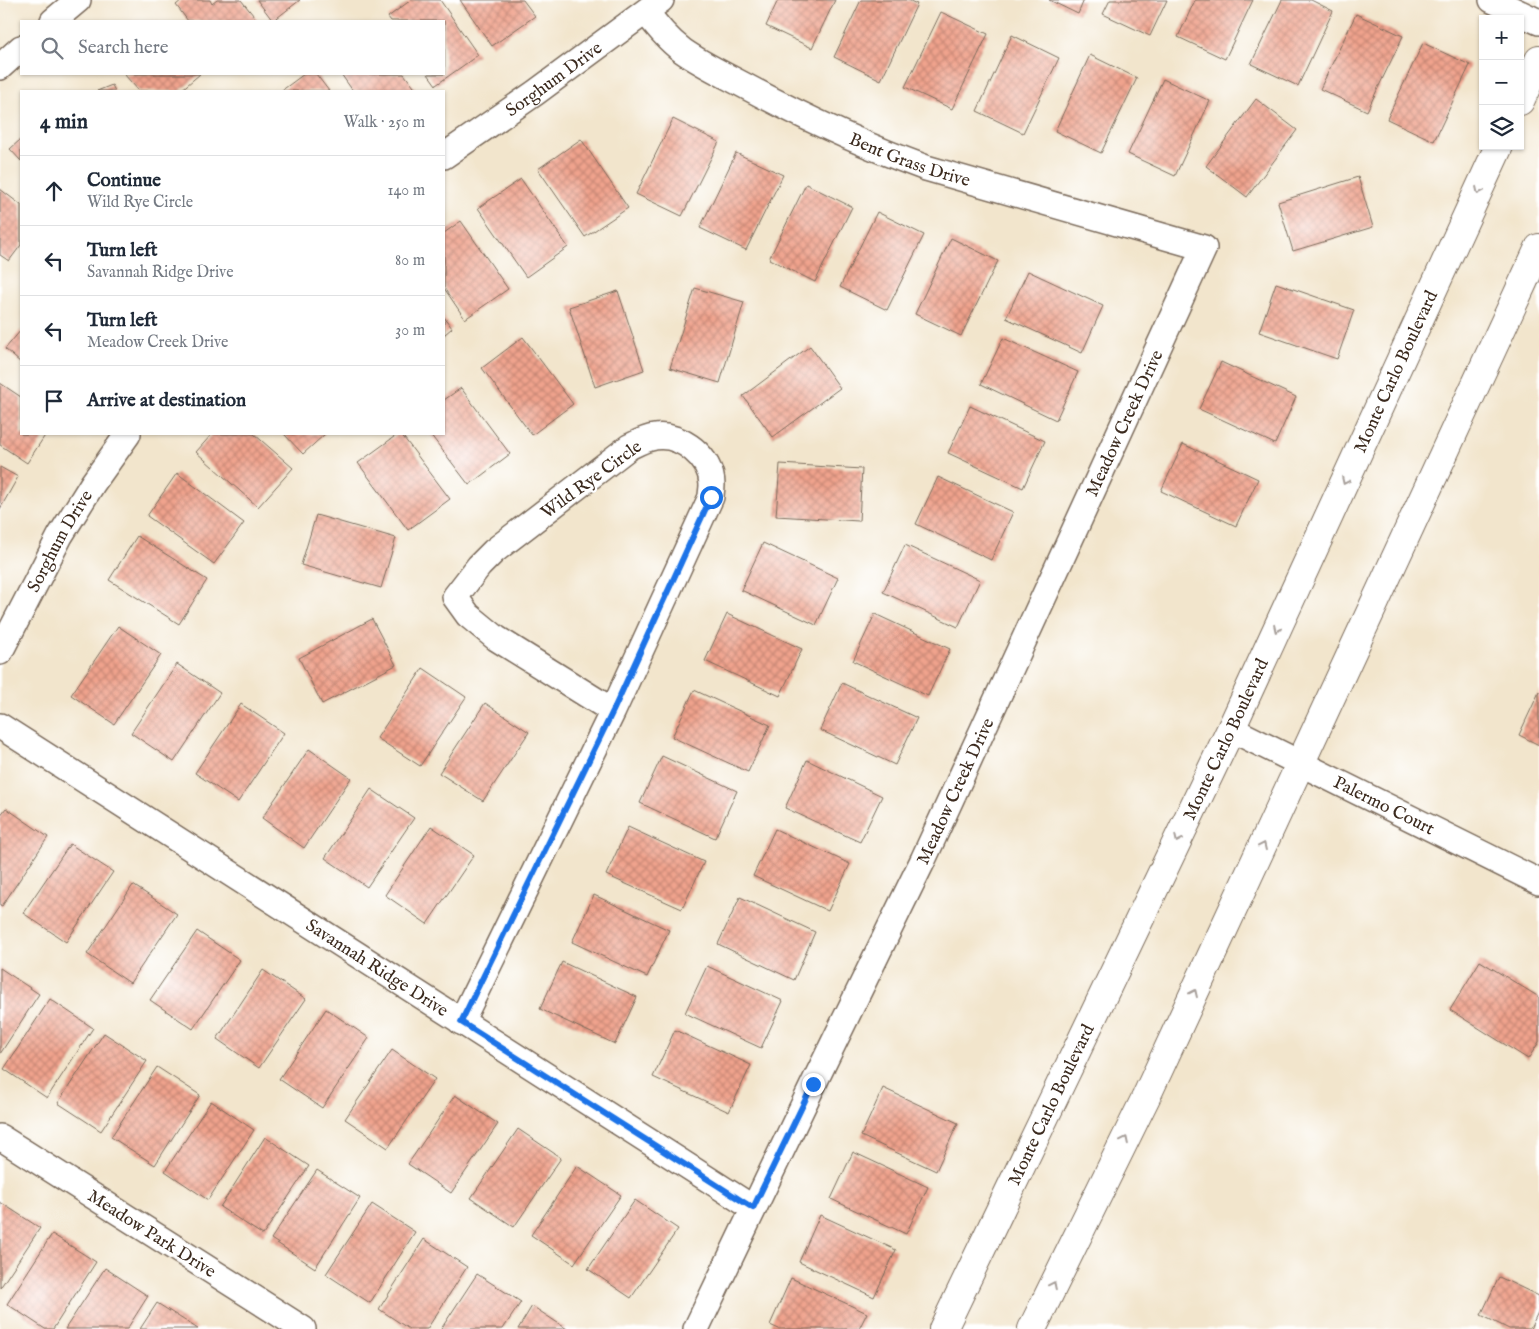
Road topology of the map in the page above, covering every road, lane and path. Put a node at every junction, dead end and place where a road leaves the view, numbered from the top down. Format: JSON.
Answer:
{"nodes":[{"id":1,"x":78,"y":0,"type":"edge"},
{"id":2,"x":1492,"y":0,"type":"edge"},
{"id":3,"x":654,"y":6,"type":"edge"},
{"id":4,"x":54,"y":20,"type":"edge"},
{"id":5,"x":1539,"y":22,"type":"edge"},
{"id":6,"x":20,"y":49,"type":"edge"},
{"id":7,"x":1539,"y":60,"type":"edge"},
{"id":8,"x":0,"y":67,"type":"edge"},
{"id":9,"x":1524,"y":92,"type":"edge"},
{"id":10,"x":1497,"y":150,"type":"edge"},
{"id":11,"x":445,"y":155,"type":"edge"},
{"id":12,"x":1204,"y":248,"type":"joint"},
{"id":13,"x":1539,"y":248,"type":"edge"},
{"id":14,"x":127,"y":435,"type":"edge"},
{"id":15,"x":0,"y":652,"type":"edge"},
{"id":16,"x":613,"y":711,"type":"junction"},
{"id":17,"x":0,"y":726,"type":"edge"},
{"id":18,"x":1231,"y":729,"type":"junction"},
{"id":19,"x":1302,"y":763,"type":"junction"},
{"id":20,"x":1539,"y":882,"type":"edge"},
{"id":21,"x":461,"y":1022,"type":"junction"},
{"id":22,"x":0,"y":1137,"type":"edge"},
{"id":23,"x":753,"y":1208,"type":"junction"},
{"id":24,"x":303,"y":1329,"type":"edge"},
{"id":25,"x":696,"y":1329,"type":"edge"},
{"id":26,"x":944,"y":1329,"type":"edge"},
{"id":27,"x":1032,"y":1329,"type":"edge"}],
"edges":[{"from":1,"to":4,"type":"street"},
{"from":2,"to":5,"type":"street"},
{"from":3,"to":11,"type":"street","name":"Sorghum Drive"},
{"from":3,"to":12,"type":"street","name":"Bent Grass Drive"},
{"from":6,"to":8,"type":"street"},
{"from":7,"to":9,"type":"main road"},
{"from":10,"to":18,"type":"main road","name":"Monte Carlo Boulevard","one_way":true},
{"from":12,"to":23,"type":"street","name":"Meadow Creek Drive"},
{"from":13,"to":19,"type":"main road"},
{"from":14,"to":15,"type":"street","name":"Sorghum Drive"},
{"from":16,"to":16,"type":"street","name":"Wild Rye Circle"},
{"from":16,"to":21,"type":"street","name":"Wild Rye Circle"},
{"from":17,"to":21,"type":"street","name":"Savannah Ridge Drive"},
{"from":18,"to":19,"type":"street","name":"Palermo Court"},
{"from":18,"to":26,"type":"main road","name":"Monte Carlo Boulevard","one_way":true},
{"from":19,"to":20,"type":"street","name":"Palermo Court"},
{"from":27,"to":19,"type":"main road","one_way":true},
{"from":21,"to":23,"type":"street","name":"Savannah Ridge Drive"},
{"from":22,"to":24,"type":"street","name":"Meadow Park Drive"},
{"from":23,"to":25,"type":"street","name":"Meadow Creek Drive"}]}
